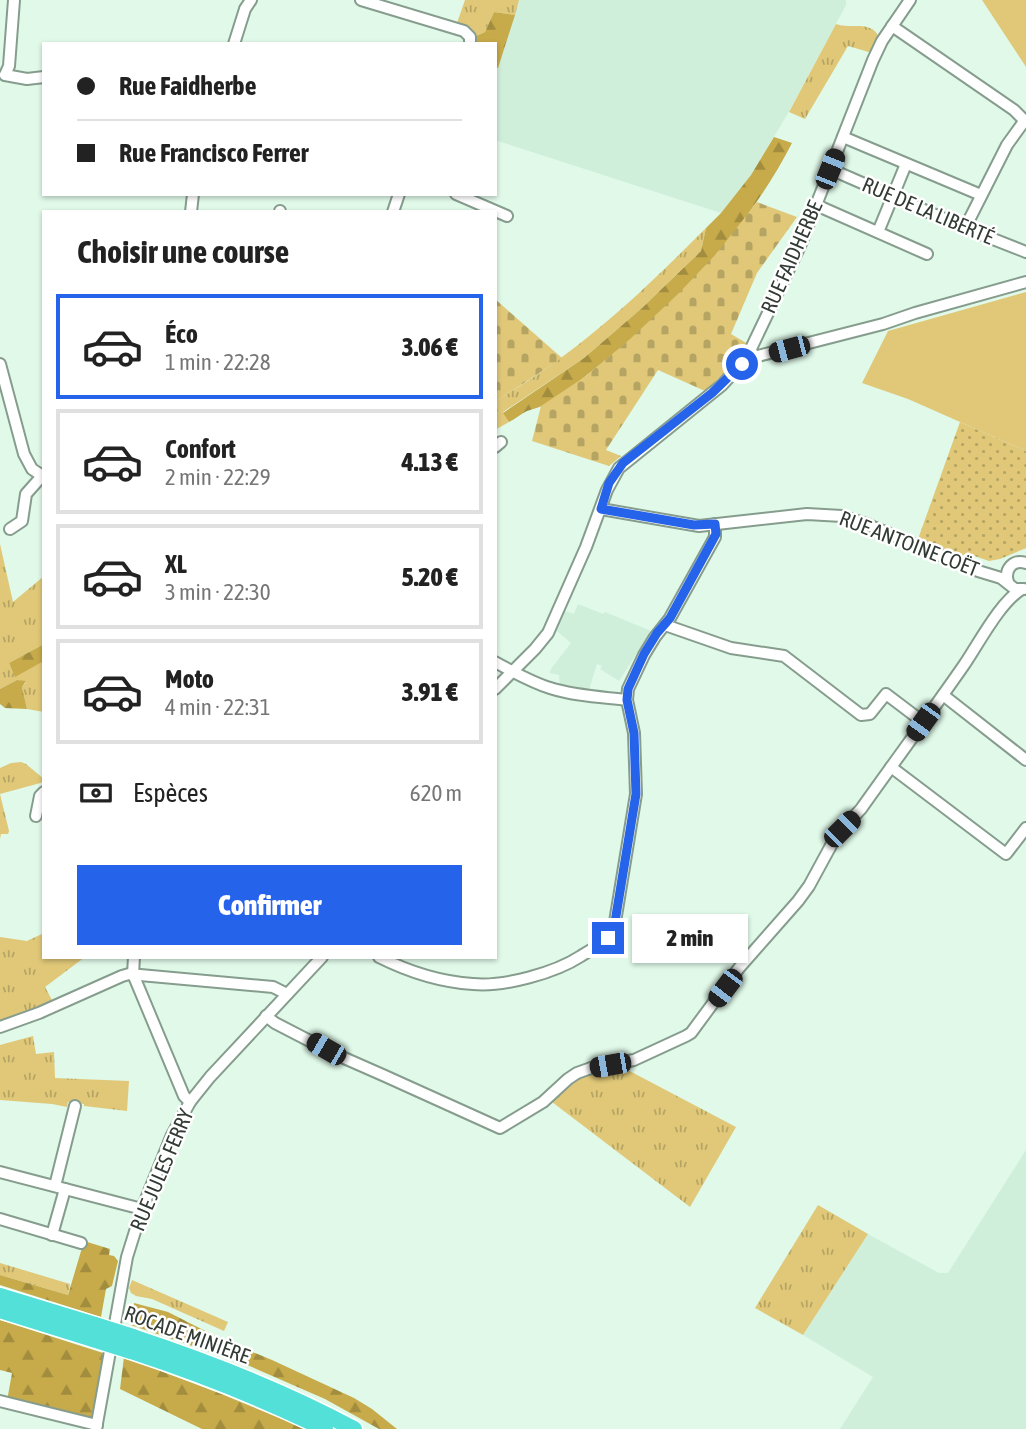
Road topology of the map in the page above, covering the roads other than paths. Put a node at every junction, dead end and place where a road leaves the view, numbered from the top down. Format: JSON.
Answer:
{"nodes":[{"id":1,"x":14,"y":0,"type":"edge"},
{"id":2,"x":251,"y":0,"type":"edge"},
{"id":3,"x":361,"y":0,"type":"edge"},
{"id":4,"x":910,"y":0,"type":"edge"},
{"id":5,"x":892,"y":26,"type":"junction"},
{"id":6,"x":235,"y":42,"type":"edge"},
{"id":7,"x":470,"y":42,"type":"edge"},
{"id":8,"x":2,"y":76,"type":"edge"},
{"id":9,"x":42,"y":77,"type":"edge"},
{"id":10,"x":1025,"y":121,"type":"edge"},
{"id":11,"x":843,"y":137,"type":"junction"},
{"id":12,"x":906,"y":164,"type":"junction"},
{"id":13,"x":830,"y":169,"type":"junction"},
{"id":14,"x":981,"y":195,"type":"junction"},
{"id":15,"x":461,"y":196,"type":"edge"},
{"id":16,"x":893,"y":196,"type":"junction"},
{"id":17,"x":816,"y":205,"type":"junction"},
{"id":18,"x":493,"y":210,"type":"edge"},
{"id":19,"x":497,"y":212,"type":"edge"},
{"id":20,"x":507,"y":216,"type":"dead end"},
{"id":21,"x":965,"y":228,"type":"junction"},
{"id":22,"x":878,"y":232,"type":"junction"},
{"id":23,"x":1026,"y":251,"type":"edge"},
{"id":24,"x":927,"y":254,"type":"dead end"},
{"id":25,"x":1026,"y":282,"type":"edge"},
{"id":26,"x":746,"y":359,"type":"junction"},
{"id":27,"x":0,"y":364,"type":"edge"},
{"id":28,"x":42,"y":476,"type":"edge"},
{"id":29,"x":42,"y":478,"type":"edge"},
{"id":30,"x":601,"y":509,"type":"junction"},
{"id":31,"x":715,"y":524,"type":"junction"},
{"id":32,"x":10,"y":530,"type":"dead end"},
{"id":33,"x":1024,"y":562,"type":"edge"},
{"id":34,"x":1009,"y":583,"type":"junction"},
{"id":35,"x":1024,"y":589,"type":"edge"},
{"id":36,"x":1004,"y":605,"type":"junction"},
{"id":37,"x":665,"y":625,"type":"junction"},
{"id":38,"x":497,"y":663,"type":"edge"},
{"id":39,"x":513,"y":672,"type":"junction"},
{"id":40,"x":497,"y":687,"type":"edge"},
{"id":41,"x":943,"y":695,"type":"junction"},
{"id":42,"x":627,"y":700,"type":"junction"},
{"id":43,"x":923,"y":722,"type":"junction"},
{"id":44,"x":1026,"y":760,"type":"edge"},
{"id":45,"x":891,"y":767,"type":"junction"},
{"id":46,"x":42,"y":794,"type":"edge"},
{"id":47,"x":36,"y":816,"type":"dead end"},
{"id":48,"x":1025,"y":832,"type":"edge"},
{"id":49,"x":134,"y":959,"type":"edge"},
{"id":50,"x":320,"y":959,"type":"edge"},
{"id":51,"x":384,"y":959,"type":"edge"},
{"id":52,"x":133,"y":974,"type":"junction"},
{"id":53,"x":287,"y":994,"type":"junction"},
{"id":54,"x":266,"y":1016,"type":"junction"},
{"id":55,"x":0,"y":1027,"type":"edge"},
{"id":56,"x":190,"y":1102,"type":"junction"},
{"id":57,"x":75,"y":1106,"type":"dead end"},
{"id":58,"x":0,"y":1172,"type":"edge"},
{"id":59,"x":60,"y":1188,"type":"junction"},
{"id":60,"x":142,"y":1209,"type":"junction"},
{"id":61,"x":0,"y":1219,"type":"edge"},
{"id":62,"x":52,"y":1234,"type":"junction"},
{"id":63,"x":81,"y":1243,"type":"dead end"},
{"id":64,"x":0,"y":1296,"type":"edge"},
{"id":65,"x":0,"y":1310,"type":"edge"},
{"id":66,"x":94,"y":1332,"type":"junction"},
{"id":67,"x":132,"y":1344,"type":"junction"},
{"id":68,"x":0,"y":1401,"type":"edge"},
{"id":69,"x":96,"y":1427,"type":"edge"},
{"id":70,"x":326,"y":1429,"type":"edge"},
{"id":71,"x":354,"y":1429,"type":"edge"}],
"edges":[{"from":1,"to":8,"type":"street"},
{"from":2,"to":6,"type":"street"},
{"from":3,"to":7,"type":"street"},
{"from":4,"to":5,"type":"street","name":"RUE FAIDHERBE"},
{"from":5,"to":10,"type":"street"},
{"from":5,"to":11,"type":"street","name":"RUE FAIDHERBE"},
{"from":8,"to":9,"type":"street"},
{"from":10,"to":14,"type":"street"},
{"from":11,"to":12,"type":"street"},
{"from":11,"to":13,"type":"street","name":"RUE FAIDHERBE"},
{"from":12,"to":14,"type":"street"},
{"from":12,"to":16,"type":"street"},
{"from":13,"to":16,"type":"street","name":"RUE DE LA LIBERTÉ"},
{"from":13,"to":17,"type":"street","name":"RUE FAIDHERBE"},
{"from":14,"to":21,"type":"street"},
{"from":15,"to":18,"type":"street"},
{"from":16,"to":21,"type":"street","name":"RUE DE LA LIBERTÉ"},
{"from":16,"to":22,"type":"street"},
{"from":17,"to":22,"type":"street"},
{"from":17,"to":26,"type":"street","name":"RUE FAIDHERBE"},
{"from":19,"to":20,"type":"street"},
{"from":21,"to":23,"type":"street","name":"RUE DE LA LIBERTÉ"},
{"from":22,"to":24,"type":"street"},
{"from":25,"to":26,"type":"street"},
{"from":26,"to":30,"type":"street","name":"RUE FAIDHERBE"},
{"from":27,"to":28,"type":"street"},
{"from":29,"to":32,"type":"street"},
{"from":30,"to":31,"type":"street","name":"RUE ANTOINE COËT"},
{"from":30,"to":39,"type":"street","name":"RUE FAIDHERBE"},
{"from":31,"to":34,"type":"street","name":"RUE ANTOINE COËT"},
{"from":31,"to":37,"type":"street"},
{"from":33,"to":34,"type":"street"},
{"from":34,"to":35,"type":"street","name":"RUE ANTOINE COËT"},
{"from":34,"to":36,"type":"street"},
{"from":35,"to":36,"type":"street"},
{"from":36,"to":41,"type":"street"},
{"from":37,"to":42,"type":"street"},
{"from":37,"to":43,"type":"street"},
{"from":38,"to":39,"type":"street"},
{"from":39,"to":40,"type":"street","name":"RUE FAIDHERBE"},
{"from":39,"to":42,"type":"street"},
{"from":41,"to":43,"type":"street"},
{"from":41,"to":44,"type":"street"},
{"from":42,"to":51,"type":"street"},
{"from":43,"to":45,"type":"street"},
{"from":45,"to":48,"type":"street"},
{"from":45,"to":54,"type":"street"},
{"from":46,"to":47,"type":"street"},
{"from":49,"to":52,"type":"street"},
{"from":50,"to":53,"type":"street","name":"RUE JULES FERRY"},
{"from":52,"to":53,"type":"street"},
{"from":52,"to":55,"type":"street"},
{"from":52,"to":56,"type":"street"},
{"from":53,"to":54,"type":"street","name":"RUE JULES FERRY"},
{"from":54,"to":56,"type":"street","name":"RUE JULES FERRY"},
{"from":56,"to":60,"type":"street","name":"RUE JULES FERRY"},
{"from":57,"to":59,"type":"street"},
{"from":58,"to":59,"type":"street"},
{"from":59,"to":60,"type":"street"},
{"from":59,"to":62,"type":"street"},
{"from":60,"to":69,"type":"street","name":"RUE JULES FERRY"},
{"from":61,"to":62,"type":"street"},
{"from":62,"to":63,"type":"street"},
{"from":64,"to":66,"type":"highway","name":"ROCADE MINIÈRE"},
{"from":65,"to":66,"type":"highway","name":"ROCADE MINIÈRE"},
{"from":66,"to":67,"type":"highway","name":"ROCADE MINIÈRE","bridge":true},
{"from":67,"to":70,"type":"highway","name":"ROCADE MINIÈRE"},
{"from":67,"to":71,"type":"highway","name":"ROCADE MINIÈRE"},
{"from":68,"to":69,"type":"street"}]}
